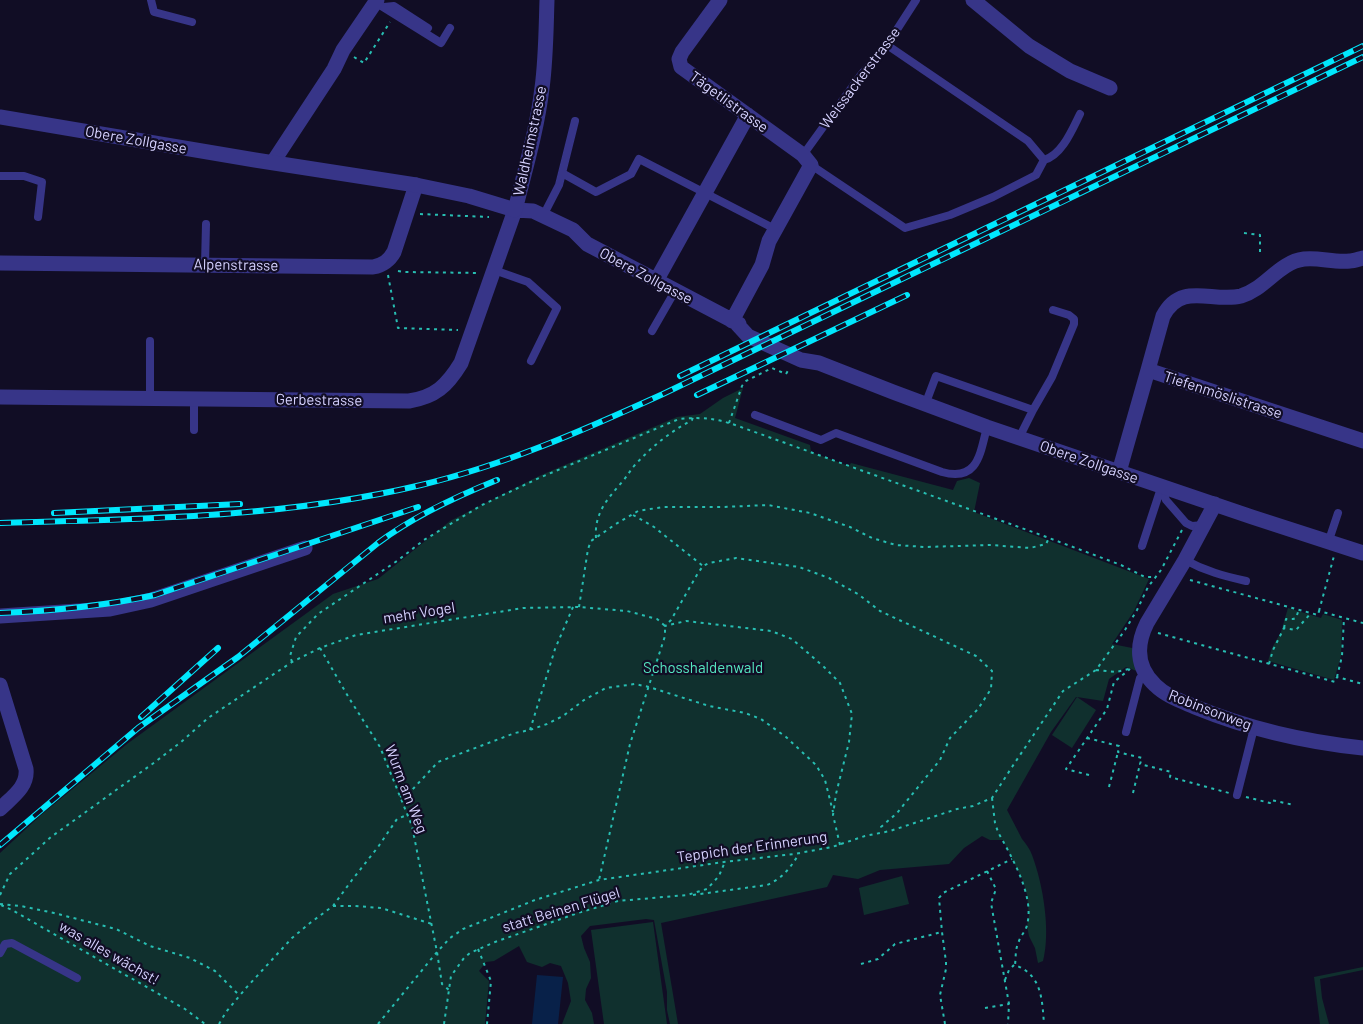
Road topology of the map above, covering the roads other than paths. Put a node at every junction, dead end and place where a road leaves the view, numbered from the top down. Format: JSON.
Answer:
{"nodes":[{"id":1,"x":151,"y":0,"type":"edge"},
{"id":2,"x":547,"y":0,"type":"edge"},
{"id":3,"x":720,"y":0,"type":"edge"},
{"id":4,"x":916,"y":0,"type":"edge"},
{"id":5,"x":973,"y":0,"type":"edge"},
{"id":6,"x":379,"y":3,"type":"edge"},
{"id":7,"x":192,"y":22,"type":"dead end"},
{"id":8,"x":428,"y":28,"type":"dead end"},
{"id":9,"x":450,"y":28,"type":"dead end"},
{"id":10,"x":887,"y":45,"type":"junction"},
{"id":11,"x":1110,"y":88,"type":"dead end"},
{"id":12,"x":1080,"y":114,"type":"dead end"},
{"id":13,"x":748,"y":115,"type":"junction"},
{"id":14,"x":0,"y":117,"type":"edge"},
{"id":15,"x":575,"y":121,"type":"dead end"},
{"id":16,"x":807,"y":160,"type":"junction"},
{"id":17,"x":1044,"y":160,"type":"junction"},
{"id":18,"x":273,"y":162,"type":"junction"},
{"id":19,"x":562,"y":173,"type":"junction"},
{"id":20,"x":0,"y":176,"type":"edge"},
{"id":21,"x":416,"y":185,"type":"junction"},
{"id":22,"x":705,"y":192,"type":"junction"},
{"id":23,"x":515,"y":210,"type":"junction"},
{"id":24,"x":543,"y":216,"type":"junction"},
{"id":25,"x":38,"y":217,"type":"dead end"},
{"id":26,"x":206,"y":224,"type":"dead end"},
{"id":27,"x":775,"y":229,"type":"junction"},
{"id":28,"x":587,"y":244,"type":"junction"},
{"id":29,"x":1363,"y":258,"type":"edge"},
{"id":30,"x":0,"y":263,"type":"edge"},
{"id":31,"x":205,"y":265,"type":"junction"},
{"id":32,"x":494,"y":271,"type":"junction"},
{"id":33,"x":656,"y":281,"type":"junction"},
{"id":34,"x":675,"y":291,"type":"junction"},
{"id":35,"x":1053,"y":310,"type":"dead end"},
{"id":36,"x":735,"y":323,"type":"junction"},
{"id":37,"x":652,"y":331,"type":"dead end"},
{"id":38,"x":150,"y":341,"type":"dead end"},
{"id":39,"x":531,"y":361,"type":"dead end"},
{"id":40,"x":1148,"y":370,"type":"junction"},
{"id":41,"x":0,"y":397,"type":"edge"},
{"id":42,"x":150,"y":398,"type":"junction"},
{"id":43,"x":194,"y":399,"type":"junction"},
{"id":44,"x":925,"y":405,"type":"junction"},
{"id":45,"x":1033,"y":410,"type":"junction"},
{"id":46,"x":755,"y":415,"type":"dead end"},
{"id":47,"x":987,"y":427,"type":"junction"},
{"id":48,"x":194,"y":430,"type":"dead end"},
{"id":49,"x":1019,"y":438,"type":"junction"},
{"id":50,"x":1363,"y":441,"type":"edge"},
{"id":51,"x":1119,"y":472,"type":"junction"},
{"id":52,"x":1161,"y":486,"type":"junction"},
{"id":53,"x":1215,"y":504,"type":"junction"},
{"id":54,"x":1338,"y":513,"type":"dead end"},
{"id":55,"x":1205,"y":525,"type":"junction"},
{"id":56,"x":1332,"y":544,"type":"junction"},
{"id":57,"x":1142,"y":546,"type":"dead end"},
{"id":58,"x":305,"y":548,"type":"dead end"},
{"id":59,"x":1363,"y":553,"type":"edge"},
{"id":60,"x":1185,"y":560,"type":"junction"},
{"id":61,"x":1246,"y":582,"type":"dead end"},
{"id":62,"x":0,"y":616,"type":"edge"},
{"id":63,"x":1146,"y":673,"type":"junction"},
{"id":64,"x":0,"y":684,"type":"edge"},
{"id":65,"x":1254,"y":728,"type":"junction"},
{"id":66,"x":1126,"y":732,"type":"dead end"},
{"id":67,"x":1363,"y":748,"type":"edge"},
{"id":68,"x":1237,"y":795,"type":"road end"},
{"id":69,"x":0,"y":809,"type":"edge"},
{"id":70,"x":0,"y":953,"type":"edge"},
{"id":71,"x":77,"y":978,"type":"dead end"}],
"edges":[{"from":1,"to":7,"type":"lane"},
{"from":2,"to":23,"type":"street","name":"Waldheimstrasse"},
{"from":3,"to":13,"type":"street","name":"Tägetlistrasse"},
{"from":4,"to":10,"type":"lane","name":"Weissackerstrasse"},
{"from":5,"to":11,"type":"street"},
{"from":6,"to":8,"type":"lane"},
{"from":6,"to":9,"type":"lane"},
{"from":6,"to":18,"type":"street"},
{"from":10,"to":16,"type":"lane","name":"Weissackerstrasse"},
{"from":10,"to":17,"type":"lane"},
{"from":12,"to":17,"type":"lane"},
{"from":13,"to":16,"type":"street","name":"Tägetlistrasse"},
{"from":13,"to":22,"type":"street"},
{"from":14,"to":18,"type":"street","name":"Obere Zollgasse"},
{"from":15,"to":19,"type":"lane"},
{"from":16,"to":17,"type":"lane"},
{"from":16,"to":27,"type":"street","name":"Weissackerstrasse"},
{"from":18,"to":21,"type":"street","name":"Obere Zollgasse"},
{"from":19,"to":22,"type":"lane"},
{"from":19,"to":24,"type":"lane"},
{"from":20,"to":25,"type":"lane"},
{"from":21,"to":23,"type":"street","name":"Obere Zollgasse"},
{"from":21,"to":31,"type":"street","name":"Alpenstrasse"},
{"from":22,"to":27,"type":"lane"},
{"from":22,"to":33,"type":"street"},
{"from":23,"to":24,"type":"street","name":"Obere Zollgasse"},
{"from":23,"to":28,"type":"street","name":"Obere Zollgasse"},
{"from":23,"to":32,"type":"street","name":"Gerbestrasse"},
{"from":24,"to":28,"type":"street","name":"Obere Zollgasse"},
{"from":26,"to":31,"type":"lane"},
{"from":27,"to":36,"type":"street","name":"Weissackerstrasse"},
{"from":28,"to":33,"type":"street","name":"Obere Zollgasse"},
{"from":29,"to":40,"type":"street"},
{"from":30,"to":31,"type":"street","name":"Alpenstrasse"},
{"from":32,"to":39,"type":"lane"},
{"from":32,"to":43,"type":"street","name":"Gerbestrasse"},
{"from":33,"to":34,"type":"street","name":"Obere Zollgasse"},
{"from":34,"to":36,"type":"street","name":"Obere Zollgasse"},
{"from":34,"to":37,"type":"lane"},
{"from":35,"to":45,"type":"lane"},
{"from":36,"to":44,"type":"street","name":"Obere Zollgasse"},
{"from":38,"to":42,"type":"lane"},
{"from":40,"to":50,"type":"street","name":"Tiefenmöslistrasse"},
{"from":40,"to":51,"type":"street","name":"Tiefenmöslistrasse"},
{"from":41,"to":42,"type":"street","name":"Gerbestrasse"},
{"from":42,"to":43,"type":"street","name":"Gerbestrasse"},
{"from":43,"to":48,"type":"lane"},
{"from":44,"to":45,"type":"lane"},
{"from":44,"to":47,"type":"street","name":"Obere Zollgasse"},
{"from":45,"to":49,"type":"lane"},
{"from":46,"to":47,"type":"lane"},
{"from":47,"to":49,"type":"street","name":"Obere Zollgasse"},
{"from":49,"to":51,"type":"street","name":"Obere Zollgasse"},
{"from":51,"to":52,"type":"street","name":"Obere Zollgasse"},
{"from":52,"to":53,"type":"street","name":"Obere Zollgasse"},
{"from":52,"to":55,"type":"lane"},
{"from":52,"to":57,"type":"lane"},
{"from":53,"to":55,"type":"street"},
{"from":53,"to":56,"type":"street","name":"Obere Zollgasse"},
{"from":54,"to":56,"type":"lane"},
{"from":55,"to":60,"type":"street"},
{"from":56,"to":59,"type":"street","name":"Obere Zollgasse"},
{"from":58,"to":62,"type":"street"},
{"from":60,"to":61,"type":"lane"},
{"from":60,"to":63,"type":"street"},
{"from":63,"to":65,"type":"street","name":"Robinsonweg"},
{"from":63,"to":66,"type":"lane"},
{"from":64,"to":69,"type":"street"},
{"from":65,"to":67,"type":"street","name":"Robinsonweg"},
{"from":65,"to":68,"type":"lane"},
{"from":70,"to":71,"type":"lane"}]}
